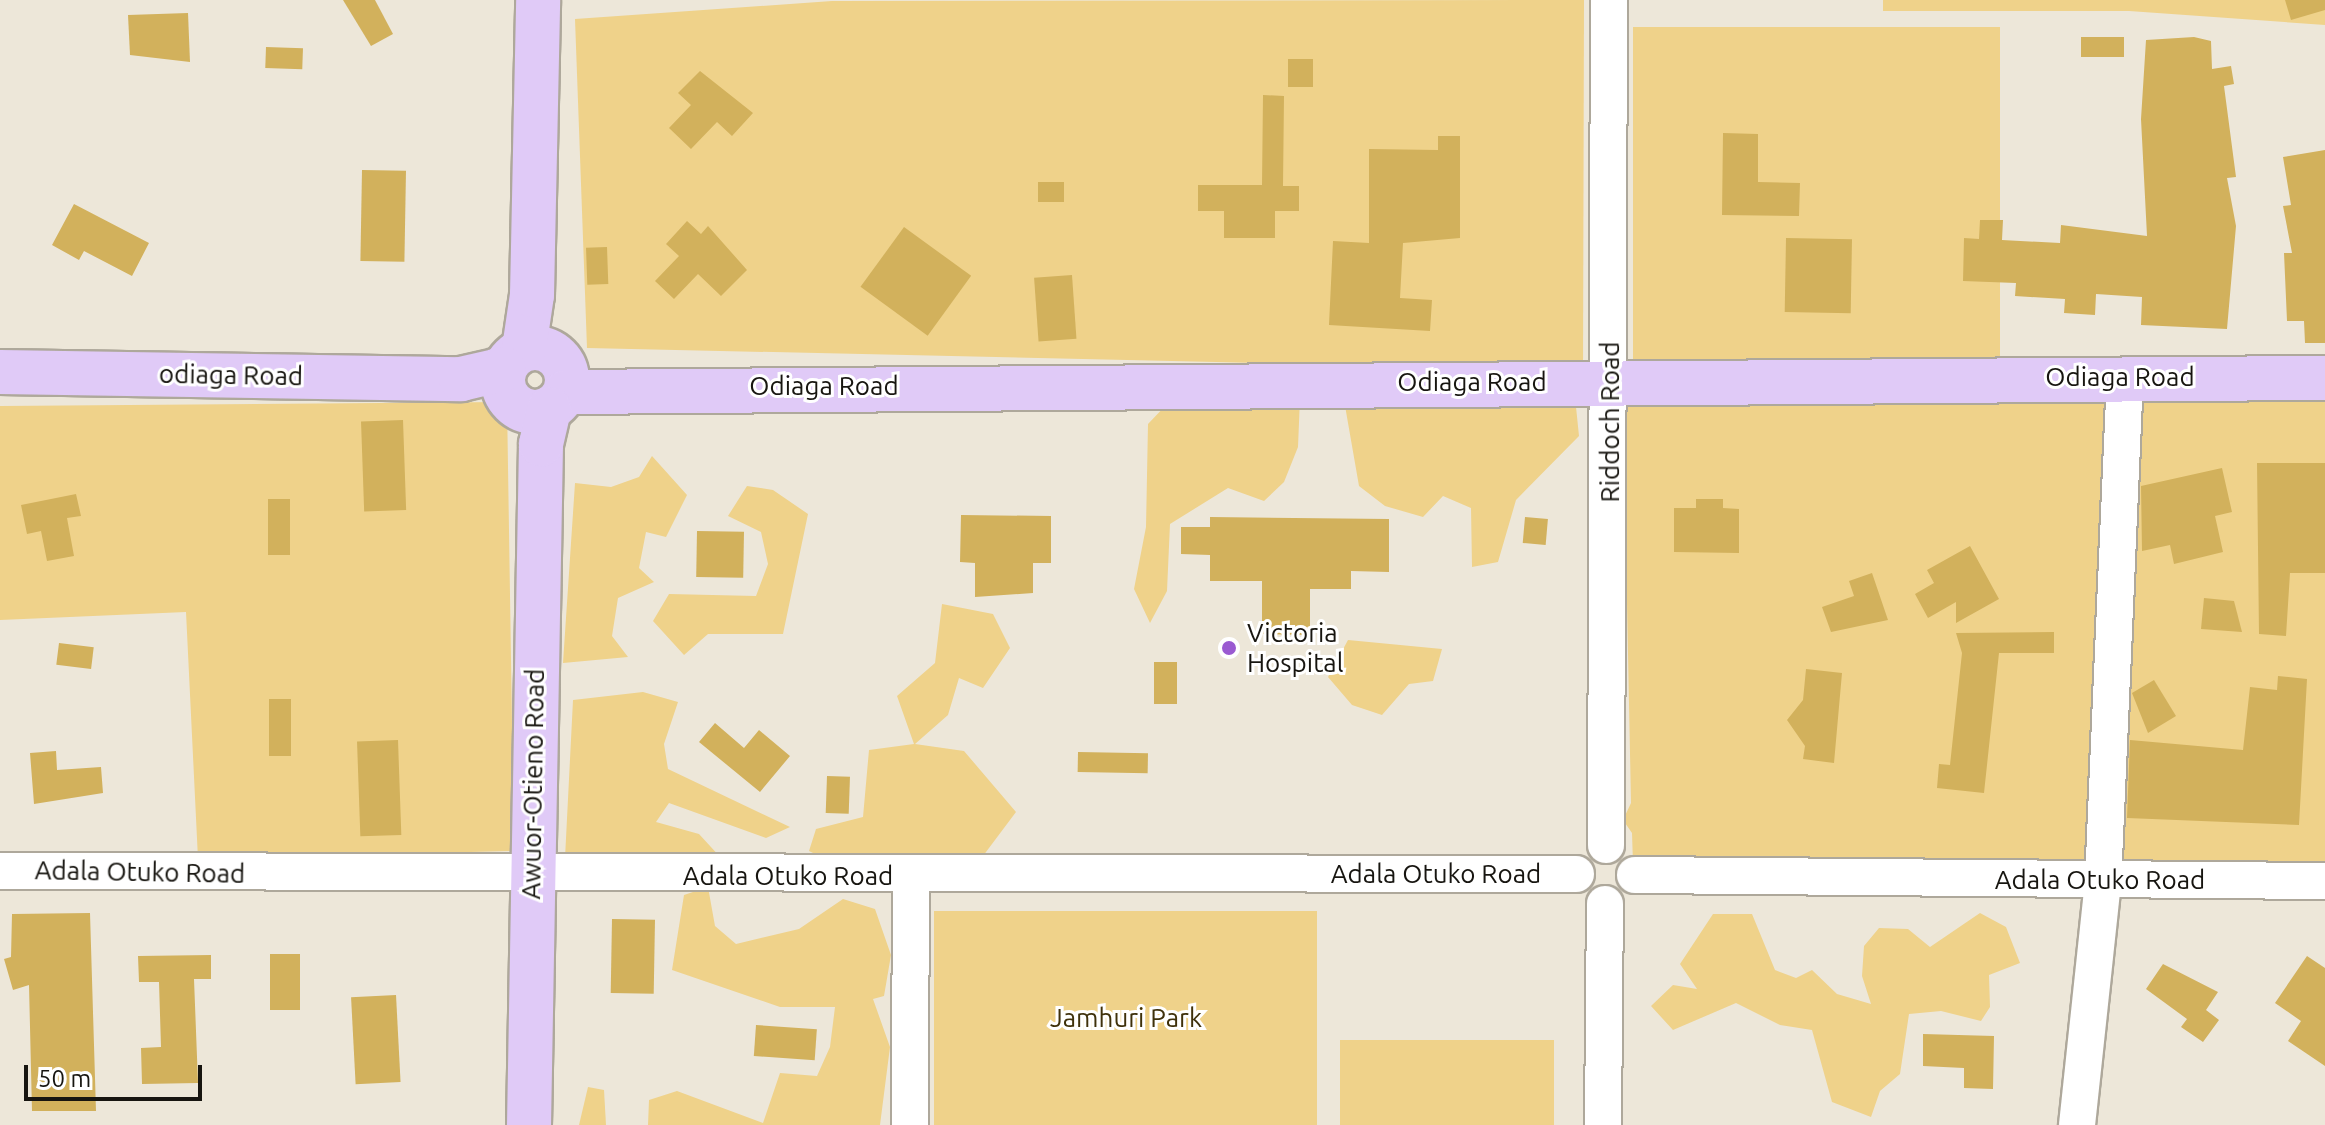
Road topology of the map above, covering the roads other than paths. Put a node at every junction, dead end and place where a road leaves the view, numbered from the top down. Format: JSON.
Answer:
{"nodes":[{"id":1,"x":538,"y":0,"type":"edge"},
{"id":2,"x":1609,"y":0,"type":"edge"},
{"id":3,"x":0,"y":372,"type":"edge"},
{"id":4,"x":2125,"y":376,"type":"junction"},
{"id":5,"x":2325,"y":378,"type":"edge"},
{"id":6,"x":1611,"y":382,"type":"junction"},
{"id":7,"x":536,"y":387,"type":"junction"},
{"id":8,"x":1606,"y":845,"type":"junction"},
{"id":9,"x":0,"y":871,"type":"edge"},
{"id":10,"x":1576,"y":874,"type":"junction"},
{"id":11,"x":911,"y":875,"type":"junction"},
{"id":12,"x":1635,"y":875,"type":"junction"},
{"id":13,"x":531,"y":877,"type":"junction"},
{"id":14,"x":2325,"y":881,"type":"edge"},
{"id":15,"x":2103,"y":882,"type":"junction"},
{"id":16,"x":1605,"y":904,"type":"junction"},
{"id":17,"x":529,"y":1125,"type":"edge"},
{"id":18,"x":910,"y":1125,"type":"edge"},
{"id":19,"x":1603,"y":1125,"type":"edge"},
{"id":20,"x":2077,"y":1125,"type":"edge"}],
"edges":[{"from":1,"to":7,"type":"main road","name":"Awuor-Otieno Road"},
{"from":2,"to":6,"type":"street","name":"Riddoch Road"},
{"from":3,"to":7,"type":"main road","name":"odiaga Road"},
{"from":4,"to":5,"type":"main road","name":"Odiaga Road"},
{"from":4,"to":6,"type":"main road","name":"Odiaga Road"},
{"from":4,"to":15,"type":"street"},
{"from":6,"to":7,"type":"main road","name":"Odiaga Road"},
{"from":6,"to":8,"type":"street","name":"Riddoch Road"},
{"from":7,"to":13,"type":"main road","name":"Awuor-Otieno Road"},
{"from":8,"to":10,"type":"street"},
{"from":8,"to":12,"type":"street"},
{"from":9,"to":13,"type":"street","name":"Adala Otuko Road"},
{"from":10,"to":11,"type":"street","name":"Adala Otuko Road"},
{"from":10,"to":16,"type":"street"},
{"from":11,"to":13,"type":"street","name":"Adala Otuko Road"},
{"from":11,"to":18,"type":"street"},
{"from":12,"to":15,"type":"street","name":"Adala Otuko Road"},
{"from":12,"to":16,"type":"street"},
{"from":13,"to":17,"type":"main road","name":"Awuor-Otieno Road"},
{"from":14,"to":15,"type":"street","name":"Adala Otuko Road"},
{"from":15,"to":20,"type":"street"},
{"from":16,"to":19,"type":"street"}]}
